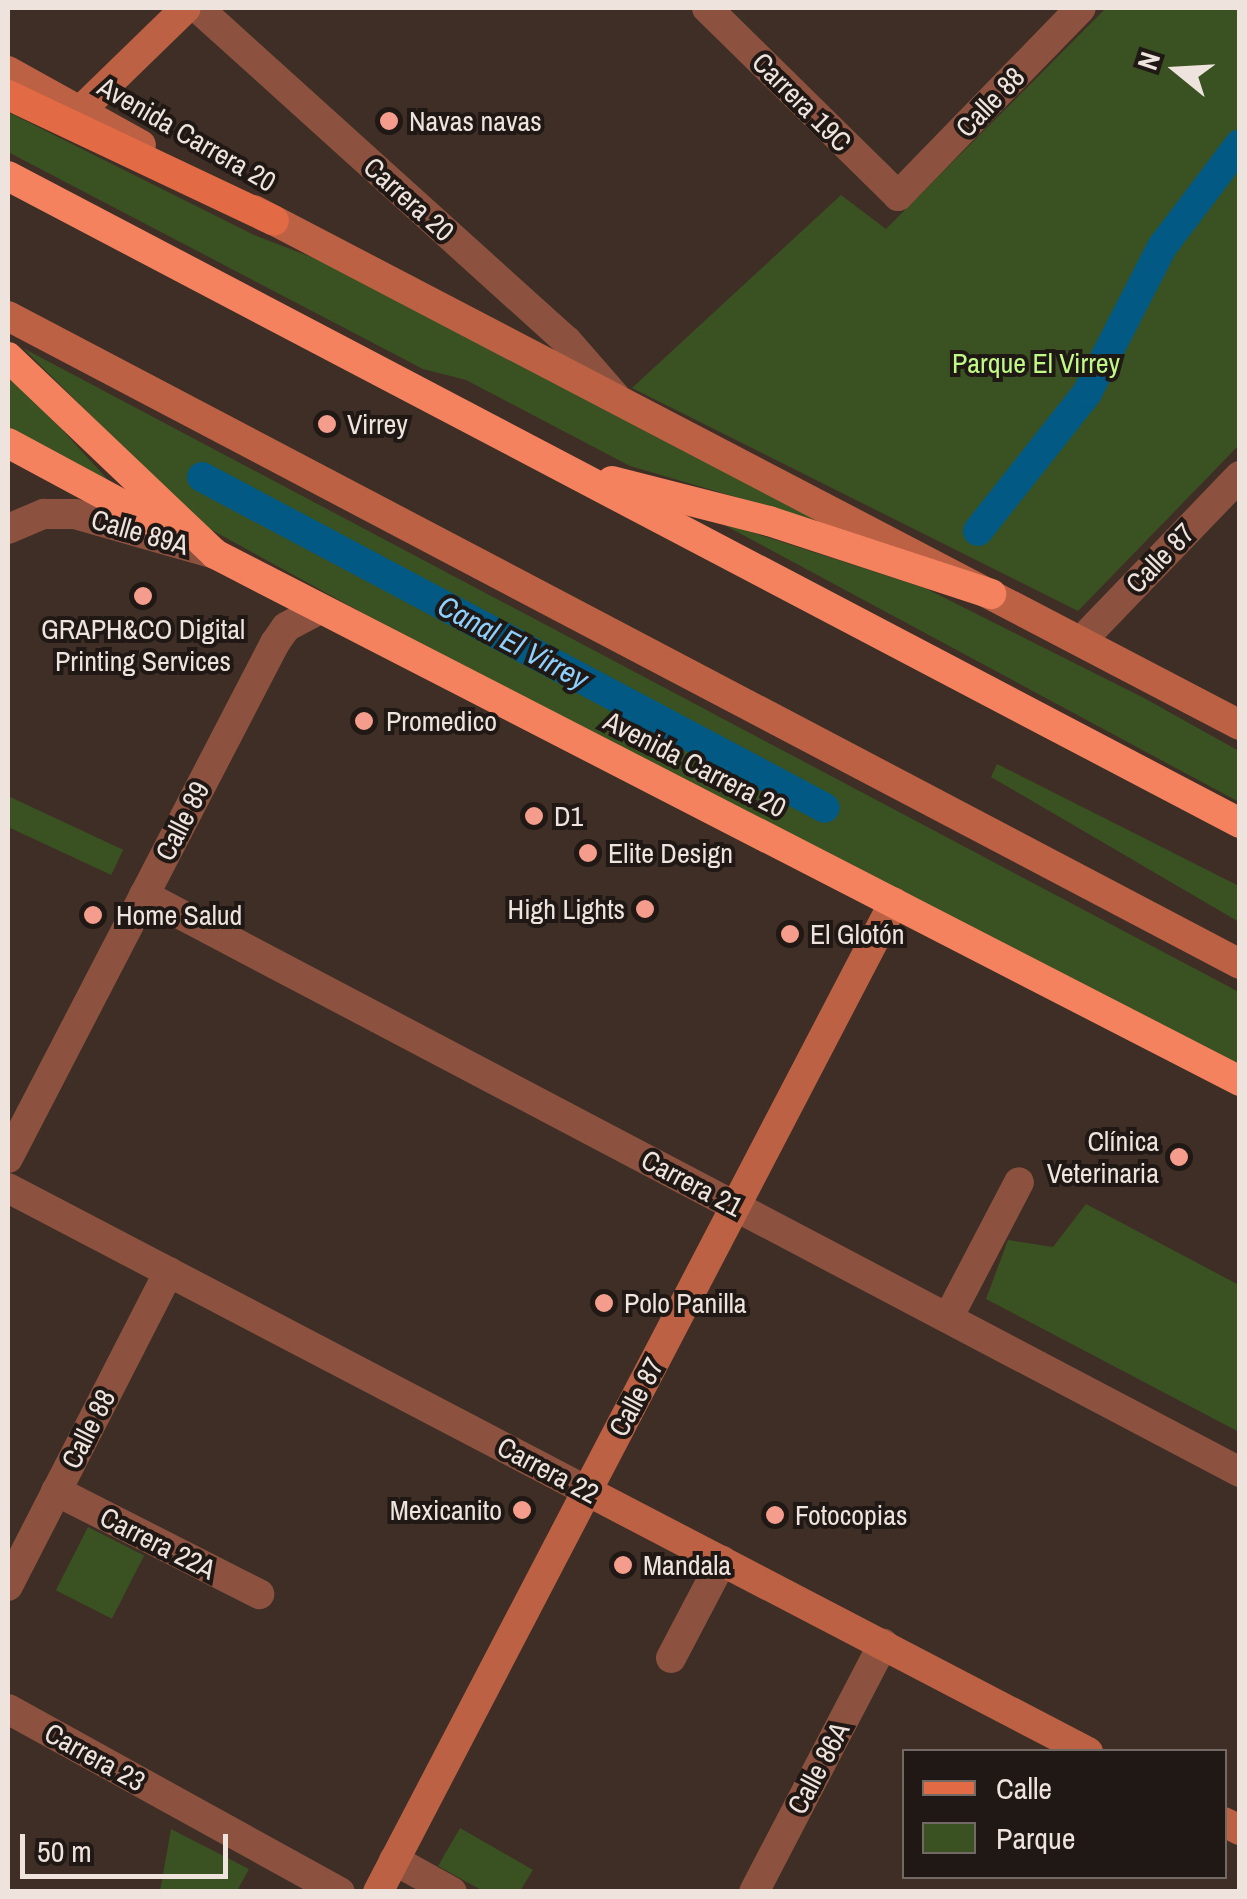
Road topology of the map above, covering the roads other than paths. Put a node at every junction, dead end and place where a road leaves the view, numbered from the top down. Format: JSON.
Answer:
{"nodes":[{"id":1,"x":186,"y":8,"type":"edge"},
{"id":2,"x":198,"y":8,"type":"edge"},
{"id":3,"x":706,"y":8,"type":"edge"},
{"id":4,"x":1081,"y":8,"type":"edge"},
{"id":5,"x":8,"y":71,"type":"edge"},
{"id":6,"x":8,"y":95,"type":"edge"},
{"id":7,"x":81,"y":110,"type":"junction"},
{"id":8,"x":8,"y":176,"type":"edge"},
{"id":9,"x":898,"y":196,"type":"joint"},
{"id":10,"x":274,"y":222,"type":"junction"},
{"id":11,"x":8,"y":316,"type":"edge"},
{"id":12,"x":8,"y":356,"type":"edge"},
{"id":13,"x":615,"y":396,"type":"junction"},
{"id":14,"x":8,"y":443,"type":"edge"},
{"id":15,"x":556,"y":466,"type":"junction"},
{"id":16,"x":1240,"y":476,"type":"edge"},
{"id":17,"x":8,"y":529,"type":"edge"},
{"id":18,"x":215,"y":554,"type":"junction"},
{"id":19,"x":991,"y":594,"type":"junction"},
{"id":20,"x":320,"y":609,"type":"junction"},
{"id":21,"x":1081,"y":641,"type":"junction"},
{"id":22,"x":1240,"y":726,"type":"edge"},
{"id":23,"x":1240,"y":823,"type":"edge"},
{"id":24,"x":144,"y":895,"type":"junction"},
{"id":25,"x":894,"y":902,"type":"junction"},
{"id":26,"x":1240,"y":964,"type":"edge"},
{"id":27,"x":1240,"y":1081,"type":"edge"},
{"id":28,"x":8,"y":1158,"type":"edge"},
{"id":29,"x":1019,"y":1182,"type":"dead end"},
{"id":30,"x":8,"y":1188,"type":"edge"},
{"id":31,"x":736,"y":1206,"type":"junction"},
{"id":32,"x":169,"y":1272,"type":"junction"},
{"id":33,"x":948,"y":1318,"type":"junction"},
{"id":34,"x":1240,"y":1472,"type":"edge"},
{"id":35,"x":56,"y":1491,"type":"junction"},
{"id":36,"x":587,"y":1491,"type":"junction"},
{"id":37,"x":722,"y":1560,"type":"junction"},
{"id":38,"x":8,"y":1586,"type":"edge"},
{"id":39,"x":260,"y":1594,"type":"dead end"},
{"id":40,"x":883,"y":1644,"type":"junction"},
{"id":41,"x":670,"y":1658,"type":"dead end"},
{"id":42,"x":8,"y":1710,"type":"edge"},
{"id":43,"x":1082,"y":1749,"type":"edge"},
{"id":44,"x":394,"y":1860,"type":"junction"},
{"id":45,"x":340,"y":1892,"type":"edge"},
{"id":46,"x":378,"y":1892,"type":"edge"},
{"id":47,"x":452,"y":1892,"type":"edge"},
{"id":48,"x":754,"y":1892,"type":"edge"}],
"edges":[{"from":1,"to":7,"type":"main road"},
{"from":2,"to":13,"type":"street","name":"Carrera 20"},
{"from":3,"to":9,"type":"street","name":"Carrera 19C"},
{"from":4,"to":9,"type":"street","name":"Calle 88"},
{"from":5,"to":7,"type":"main road","name":"Avenida Carrera 20"},
{"from":6,"to":10,"type":"main road"},
{"from":7,"to":10,"type":"main road","name":"Avenida Carrera 20"},
{"from":8,"to":15,"type":"highway"},
{"from":10,"to":13,"type":"main road","name":"Avenida Carrera 20"},
{"from":11,"to":26,"type":"main road"},
{"from":12,"to":18,"type":"highway","name":"Avenida Carrera 20"},
{"from":13,"to":19,"type":"main road","name":"Avenida Carrera 20"},
{"from":14,"to":18,"type":"highway"},
{"from":15,"to":19,"type":"highway"},
{"from":15,"to":23,"type":"highway"},
{"from":16,"to":21,"type":"street","name":"Calle 87"},
{"from":17,"to":18,"type":"street","name":"Calle 89A"},
{"from":18,"to":20,"type":"highway","name":"Avenida Carrera 20"},
{"from":19,"to":21,"type":"main road","name":"Avenida Carrera 20"},
{"from":20,"to":24,"type":"street","name":"Calle 89"},
{"from":20,"to":25,"type":"highway","name":"Avenida Carrera 20"},
{"from":21,"to":22,"type":"main road","name":"Avenida Carrera 20"},
{"from":24,"to":28,"type":"street","name":"Calle 89"},
{"from":24,"to":31,"type":"street","name":"Carrera 21"},
{"from":25,"to":27,"type":"highway","name":"Avenida Carrera 20"},
{"from":25,"to":31,"type":"main road","name":"Calle 87"},
{"from":29,"to":33,"type":"street"},
{"from":30,"to":32,"type":"street","name":"Carrera 22"},
{"from":31,"to":33,"type":"street","name":"Carrera 21"},
{"from":31,"to":36,"type":"main road","name":"Calle 87"},
{"from":32,"to":35,"type":"street","name":"Calle 88"},
{"from":32,"to":36,"type":"street","name":"Carrera 22"},
{"from":33,"to":34,"type":"street","name":"Carrera 21"},
{"from":35,"to":38,"type":"street","name":"Calle 88"},
{"from":35,"to":39,"type":"street","name":"Carrera 22A"},
{"from":36,"to":37,"type":"main road","name":"Carrera 22"},
{"from":36,"to":44,"type":"main road","name":"Calle 87"},
{"from":37,"to":40,"type":"main road","name":"Carrera 22"},
{"from":37,"to":41,"type":"street"},
{"from":40,"to":43,"type":"main road","name":"Carrera 22"},
{"from":40,"to":48,"type":"street","name":"Calle 86A"},
{"from":42,"to":45,"type":"street","name":"Carrera 23"},
{"from":44,"to":46,"type":"main road","name":"Calle 87"},
{"from":44,"to":47,"type":"street"}]}
